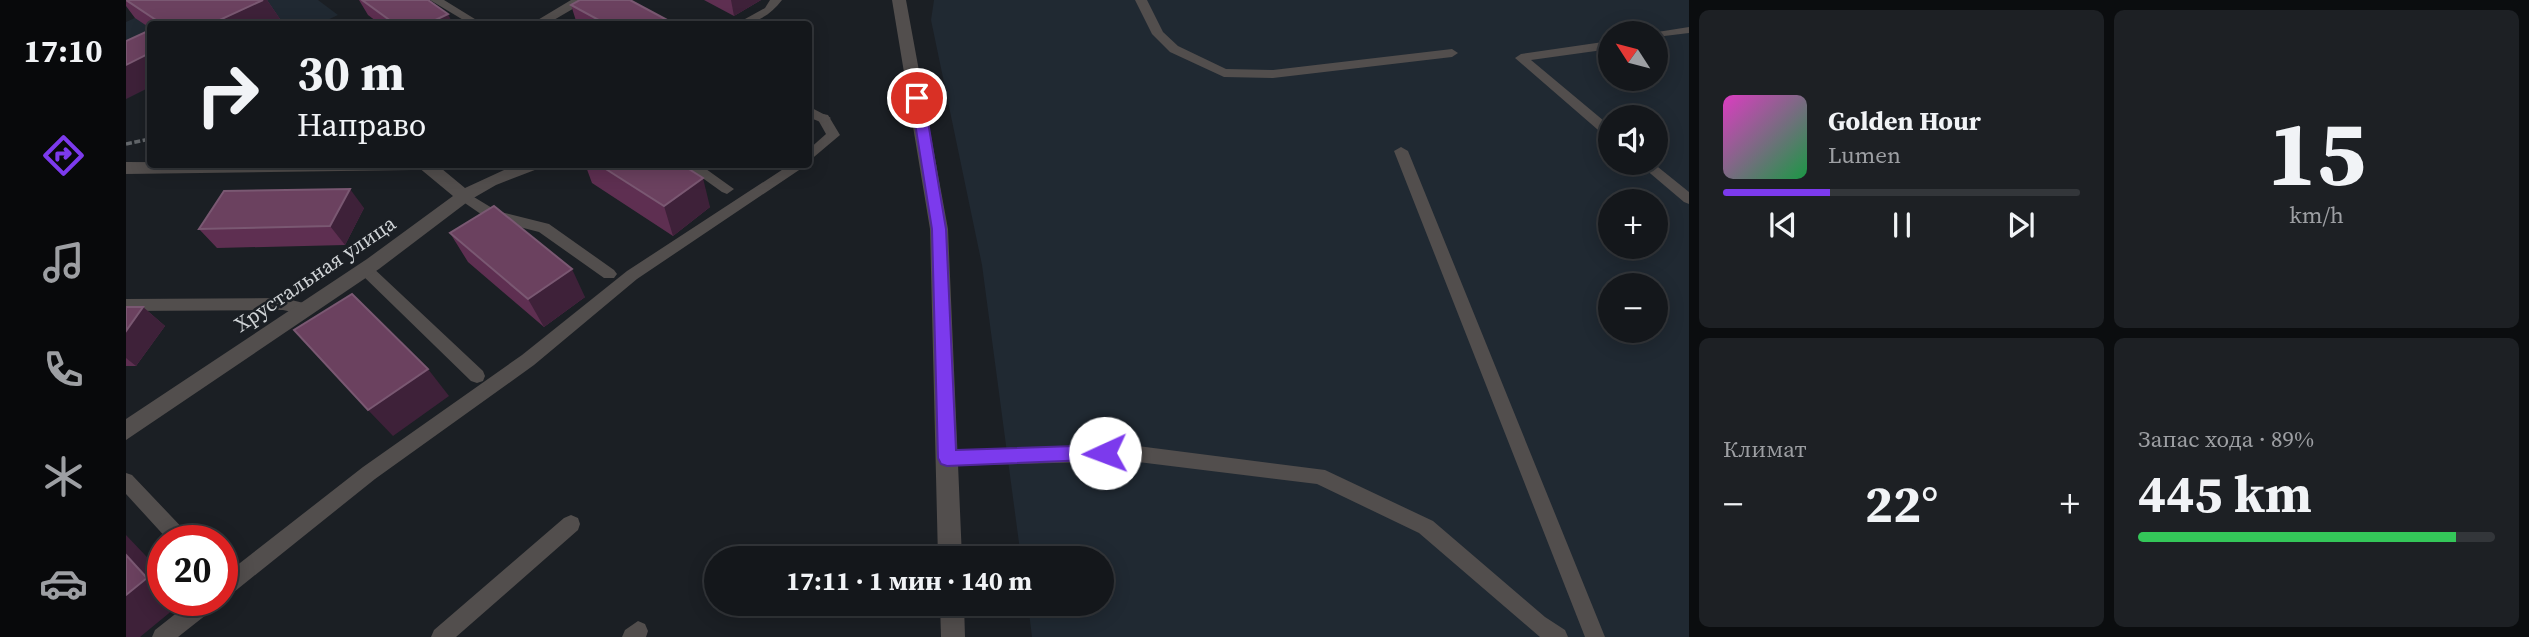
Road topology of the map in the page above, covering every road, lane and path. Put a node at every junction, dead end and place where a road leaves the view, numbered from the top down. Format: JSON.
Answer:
{"nodes":[{"id":1,"x":436,"y":0,"type":"edge"},
{"id":2,"x":581,"y":0,"type":"edge"},
{"id":3,"x":776,"y":0,"type":"edge"},
{"id":4,"x":900,"y":0,"type":"edge"},
{"id":5,"x":1141,"y":0,"type":"edge"},
{"id":6,"x":472,"y":21,"type":"edge"},
{"id":7,"x":543,"y":21,"type":"edge"},
{"id":8,"x":747,"y":21,"type":"edge"},
{"id":9,"x":1689,"y":30,"type":"edge"},
{"id":10,"x":1668,"y":33,"type":"edge"},
{"id":11,"x":1598,"y":47,"type":"edge"},
{"id":12,"x":1452,"y":53,"type":"dead end"},
{"id":13,"x":816,"y":115,"type":"edge"},
{"id":14,"x":1598,"y":123,"type":"edge"},
{"id":15,"x":147,"y":140,"type":"edge"},
{"id":16,"x":126,"y":145,"type":"edge"},
{"id":17,"x":1401,"y":151,"type":"dead end"},
{"id":18,"x":812,"y":154,"type":"edge"},
{"id":19,"x":126,"y":168,"type":"edge"},
{"id":20,"x":147,"y":168,"type":"edge"},
{"id":21,"x":430,"y":168,"type":"edge"},
{"id":22,"x":524,"y":168,"type":"edge"},
{"id":23,"x":695,"y":168,"type":"edge"},
{"id":24,"x":796,"y":168,"type":"edge"},
{"id":25,"x":1660,"y":175,"type":"edge"},
{"id":26,"x":727,"y":189,"type":"dead end"},
{"id":27,"x":464,"y":196,"type":"junction"},
{"id":28,"x":1689,"y":199,"type":"edge"},
{"id":29,"x":365,"y":269,"type":"junction"},
{"id":30,"x":609,"y":274,"type":"dead end"},
{"id":31,"x":126,"y":305,"type":"edge"},
{"id":32,"x":306,"y":309,"type":"junction"},
{"id":33,"x":477,"y":376,"type":"dead end"},
{"id":34,"x":126,"y":430,"type":"edge"},
{"id":35,"x":947,"y":458,"type":"junction"},
{"id":36,"x":126,"y":481,"type":"edge"},
{"id":37,"x":571,"y":524,"type":"dead end"},
{"id":38,"x":167,"y":525,"type":"edge"},
{"id":39,"x":950,"y":546,"type":"edge"},
{"id":40,"x":238,"y":577,"type":"edge"},
{"id":41,"x":189,"y":616,"type":"edge"},
{"id":42,"x":952,"y":616,"type":"edge"},
{"id":43,"x":162,"y":637,"type":"edge"},
{"id":44,"x":441,"y":637,"type":"edge"},
{"id":45,"x":953,"y":637,"type":"edge"},
{"id":46,"x":1558,"y":637,"type":"edge"},
{"id":47,"x":1595,"y":637,"type":"edge"}],
"edges":[{"from":1,"to":6,"type":"lane"},
{"from":2,"to":7,"type":"street"},
{"from":3,"to":8,"type":"lane"},
{"from":4,"to":35,"type":"street"},
{"from":5,"to":12,"type":"lane"},
{"from":9,"to":10,"type":"lane"},
{"from":11,"to":14,"type":"lane"},
{"from":13,"to":18,"type":"lane"},
{"from":15,"to":16,"type":"path"},
{"from":17,"to":47,"type":"lane"},
{"from":19,"to":20,"type":"street"},
{"from":21,"to":27,"type":"street"},
{"from":22,"to":27,"type":"street","name":"Хрустальная улица"},
{"from":23,"to":26,"type":"lane"},
{"from":24,"to":40,"type":"lane"},
{"from":25,"to":28,"type":"lane"},
{"from":27,"to":29,"type":"street","name":"Хрустальная улица"},
{"from":27,"to":30,"type":"lane"},
{"from":29,"to":32,"type":"street","name":"Хрустальная улица"},
{"from":29,"to":33,"type":"lane"},
{"from":31,"to":32,"type":"lane"},
{"from":32,"to":34,"type":"street","name":"Хрустальная улица"},
{"from":35,"to":39,"type":"street"},
{"from":35,"to":46,"type":"lane"},
{"from":36,"to":38,"type":"lane"},
{"from":37,"to":44,"type":"lane"},
{"from":41,"to":43,"type":"lane"},
{"from":42,"to":45,"type":"street"}]}
